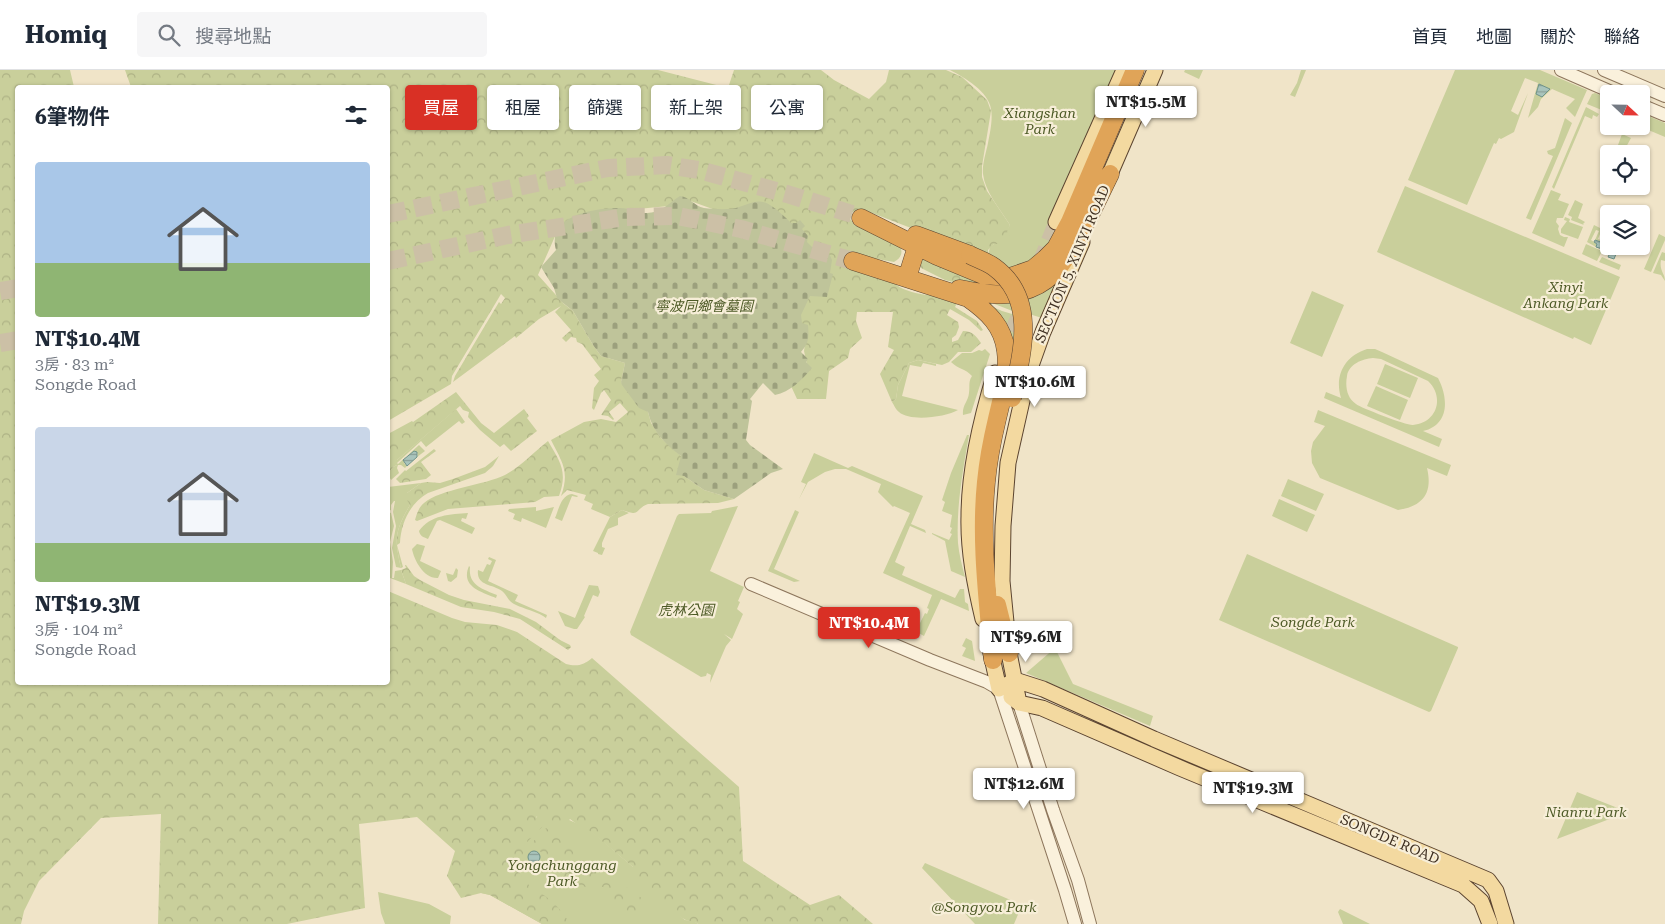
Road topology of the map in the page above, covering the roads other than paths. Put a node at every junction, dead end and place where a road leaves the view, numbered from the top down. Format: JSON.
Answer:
{"nodes":[{"id":1,"x":1124,"y":70,"type":"edge"},
{"id":2,"x":1135,"y":70,"type":"edge"},
{"id":3,"x":1155,"y":70,"type":"edge"},
{"id":4,"x":1562,"y":70,"type":"edge"},
{"id":5,"x":1598,"y":70,"type":"edge"},
{"id":6,"x":1604,"y":70,"type":"edge"},
{"id":7,"x":1592,"y":83,"type":"junction"},
{"id":8,"x":1600,"y":87,"type":"edge"},
{"id":9,"x":1665,"y":96,"type":"edge"},
{"id":10,"x":1650,"y":109,"type":"edge"},
{"id":11,"x":1665,"y":115,"type":"edge"},
{"id":12,"x":1110,"y":174,"type":"junction"},
{"id":13,"x":1056,"y":222,"type":"tunnel mouth"},
{"id":14,"x":917,"y":246,"type":"junction"},
{"id":15,"x":853,"y":261,"type":"tunnel mouth"},
{"id":16,"x":913,"y":280,"type":"junction"},
{"id":17,"x":995,"y":373,"type":"dead end"},
{"id":18,"x":751,"y":584,"type":"dead end"},
{"id":19,"x":1001,"y":656,"type":"junction"},
{"id":20,"x":1015,"y":680,"type":"junction"},
{"id":21,"x":999,"y":688,"type":"junction"},
{"id":22,"x":1019,"y":703,"type":"junction"},
{"id":23,"x":1075,"y":924,"type":"edge"},
{"id":24,"x":1090,"y":924,"type":"edge"},
{"id":25,"x":1490,"y":924,"type":"edge"},
{"id":26,"x":1506,"y":924,"type":"edge"}],
"edges":[{"from":1,"to":13,"type":"main road"},
{"from":2,"to":14,"type":"highway"},
{"from":3,"to":12,"type":"main road","name":"SECTION 5, XINYI ROAD"},
{"from":4,"to":7,"type":"street"},
{"from":5,"to":7,"type":"street"},
{"from":6,"to":9,"type":"street"},
{"from":7,"to":8,"type":"street"},
{"from":10,"to":11,"type":"street"},
{"from":12,"to":16,"type":"highway"},
{"from":12,"to":19,"type":"main road","name":"SECTION 5, XINYI ROAD"},
{"from":14,"to":16,"type":"highway"},
{"from":14,"to":19,"type":"highway","bridge":true},
{"from":15,"to":16,"type":"highway"},
{"from":16,"to":19,"type":"highway"},
{"from":17,"to":19,"type":"main road","name":"SECTION 5, XINYI ROAD"},
{"from":18,"to":21,"type":"street","name":"SONGDE ROAD"},
{"from":19,"to":20,"type":"main road","name":"SECTION 5, XINYI ROAD"},
{"from":19,"to":21,"type":"main road","name":"SECTION 5, XINYI ROAD"},
{"from":20,"to":21,"type":"main road"},
{"from":20,"to":22,"type":"main road","name":"SECTION 5, XINYI ROAD"},
{"from":20,"to":26,"type":"main road","name":"SONGDE ROAD"},
{"from":21,"to":22,"type":"main road","name":"SONGDE ROAD"},
{"from":21,"to":23,"type":"street"},
{"from":22,"to":24,"type":"street"},
{"from":22,"to":25,"type":"main road","name":"SONGDE ROAD"}]}
